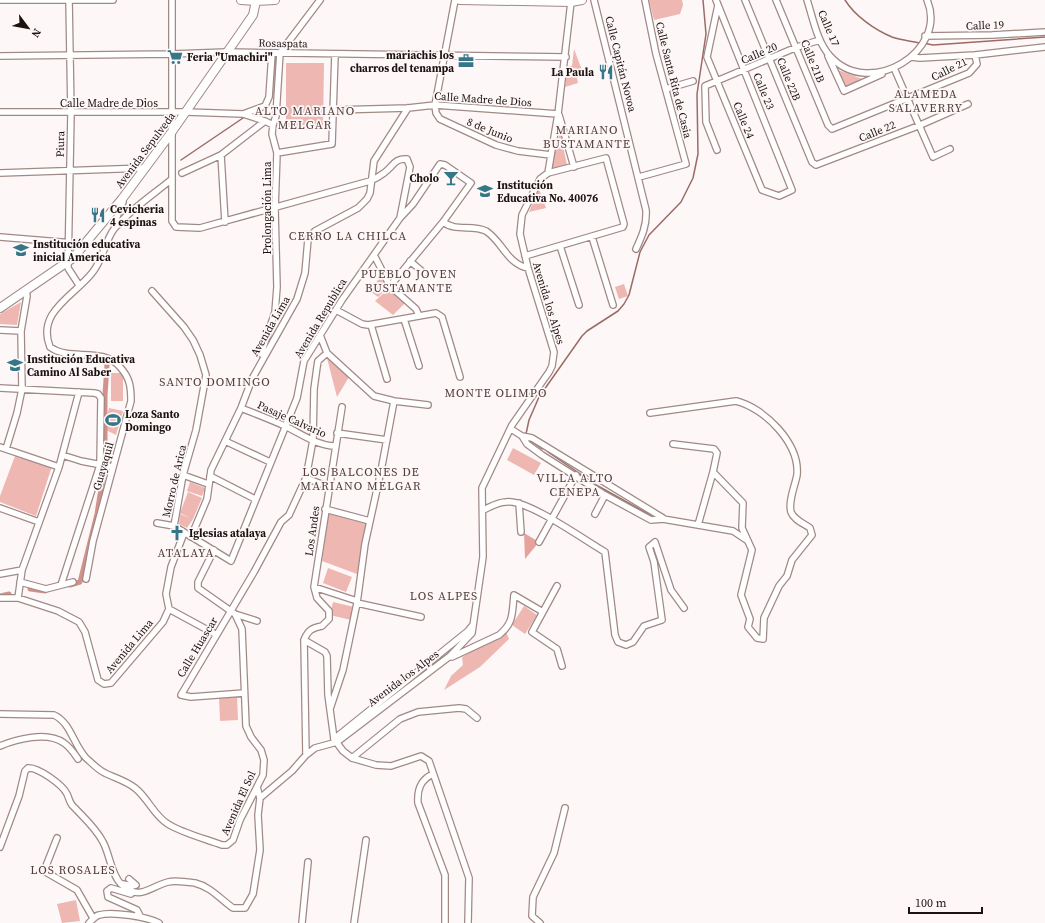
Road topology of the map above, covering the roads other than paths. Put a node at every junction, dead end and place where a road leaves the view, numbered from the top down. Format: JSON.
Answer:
{"nodes":[{"id":1,"x":0,"y":0,"type":"edge"},
{"id":2,"x":69,"y":0,"type":"edge"},
{"id":3,"x":113,"y":0,"type":"edge"},
{"id":4,"x":172,"y":0,"type":"edge"},
{"id":5,"x":241,"y":0,"type":"edge"},
{"id":6,"x":275,"y":0,"type":"edge"},
{"id":7,"x":320,"y":0,"type":"edge"},
{"id":8,"x":455,"y":0,"type":"edge"},
{"id":9,"x":460,"y":0,"type":"edge"},
{"id":10,"x":581,"y":0,"type":"edge"},
{"id":11,"x":594,"y":0,"type":"edge"},
{"id":12,"x":645,"y":0,"type":"edge"},
{"id":13,"x":745,"y":0,"type":"edge"},
{"id":14,"x":776,"y":0,"type":"edge"},
{"id":15,"x":807,"y":0,"type":"edge"},
{"id":16,"x":927,"y":0,"type":"edge"},
{"id":17,"x":256,"y":2,"type":"junction"},
{"id":18,"x":571,"y":2,"type":"junction"},
{"id":19,"x":717,"y":2,"type":"edge"},
{"id":20,"x":1045,"y":32,"type":"edge"},
{"id":21,"x":924,"y":39,"type":"junction"},
{"id":22,"x":820,"y":40,"type":"junction"},
{"id":23,"x":797,"y":47,"type":"junction"},
{"id":24,"x":1045,"y":47,"type":"edge"},
{"id":25,"x":227,"y":52,"type":"junction"},
{"id":26,"x":272,"y":53,"type":"junction"},
{"id":27,"x":280,"y":53,"type":"junction"},
{"id":28,"x":70,"y":54,"type":"junction"},
{"id":29,"x":172,"y":54,"type":"junction"},
{"id":30,"x":335,"y":54,"type":"junction"},
{"id":31,"x":444,"y":55,"type":"junction"},
{"id":32,"x":975,"y":55,"type":"junction"},
{"id":33,"x":0,"y":56,"type":"edge"},
{"id":34,"x":566,"y":57,"type":"junction"},
{"id":35,"x":911,"y":57,"type":"junction"},
{"id":36,"x":770,"y":60,"type":"junction"},
{"id":37,"x":894,"y":68,"type":"junction"},
{"id":38,"x":744,"y":70,"type":"junction"},
{"id":39,"x":693,"y":81,"type":"dead end"},
{"id":40,"x":717,"y":81,"type":"junction"},
{"id":41,"x":666,"y":89,"type":"junction"},
{"id":42,"x":907,"y":99,"type":"junction"},
{"id":43,"x":968,"y":104,"type":"dead end"},
{"id":44,"x":435,"y":105,"type":"junction"},
{"id":45,"x":408,"y":108,"type":"junction"},
{"id":46,"x":334,"y":110,"type":"junction"},
{"id":47,"x":0,"y":112,"type":"edge"},
{"id":48,"x":171,"y":112,"type":"junction"},
{"id":49,"x":187,"y":112,"type":"junction"},
{"id":50,"x":70,"y":113,"type":"junction"},
{"id":51,"x":242,"y":114,"type":"junction"},
{"id":52,"x":558,"y":114,"type":"junction"},
{"id":53,"x":265,"y":121,"type":"junction"},
{"id":54,"x":273,"y":125,"type":"junction"},
{"id":55,"x":918,"y":126,"type":"junction"},
{"id":56,"x":831,"y":128,"type":"joint"},
{"id":57,"x":171,"y":133,"type":"junction"},
{"id":58,"x":950,"y":149,"type":"dead end"},
{"id":59,"x":717,"y":150,"type":"dead end"},
{"id":60,"x":277,"y":153,"type":"junction"},
{"id":61,"x":221,"y":155,"type":"junction"},
{"id":62,"x":551,"y":155,"type":"junction"},
{"id":63,"x":814,"y":165,"type":"joint"},
{"id":64,"x":574,"y":167,"type":"junction"},
{"id":65,"x":146,"y":168,"type":"junction"},
{"id":66,"x":70,"y":170,"type":"junction"},
{"id":67,"x":0,"y":173,"type":"edge"},
{"id":68,"x":182,"y":173,"type":"dead end"},
{"id":69,"x":548,"y":173,"type":"junction"},
{"id":70,"x":639,"y":177,"type":"junction"},
{"id":71,"x":172,"y":178,"type":"junction"},
{"id":72,"x":370,"y":182,"type":"junction"},
{"id":73,"x":762,"y":190,"type":"joint"},
{"id":74,"x":122,"y":199,"type":"junction"},
{"id":75,"x":275,"y":209,"type":"junction"},
{"id":76,"x":400,"y":218,"type":"junction"},
{"id":77,"x":225,"y":222,"type":"junction"},
{"id":78,"x":443,"y":222,"type":"junction"},
{"id":79,"x":118,"y":225,"type":"junction"},
{"id":80,"x":0,"y":237,"type":"edge"},
{"id":81,"x":592,"y":237,"type":"junction"},
{"id":82,"x":68,"y":243,"type":"junction"},
{"id":83,"x":85,"y":244,"type":"junction"},
{"id":84,"x":560,"y":246,"type":"junction"},
{"id":85,"x":636,"y":249,"type":"dead end"},
{"id":86,"x":374,"y":255,"type":"junction"},
{"id":87,"x":525,"y":256,"type":"junction"},
{"id":88,"x":68,"y":262,"type":"junction"},
{"id":89,"x":410,"y":262,"type":"junction"},
{"id":90,"x":528,"y":268,"type":"junction"},
{"id":91,"x":424,"y":273,"type":"dead end"},
{"id":92,"x":79,"y":285,"type":"junction"},
{"id":93,"x":390,"y":286,"type":"junction"},
{"id":94,"x":26,"y":291,"type":"junction"},
{"id":95,"x":152,"y":291,"type":"dead end"},
{"id":96,"x":579,"y":305,"type":"dead end"},
{"id":97,"x":613,"y":305,"type":"dead end"},
{"id":98,"x":0,"y":308,"type":"edge"},
{"id":99,"x":336,"y":310,"type":"junction"},
{"id":100,"x":419,"y":316,"type":"junction"},
{"id":101,"x":404,"y":319,"type":"junction"},
{"id":102,"x":371,"y":325,"type":"junction"},
{"id":103,"x":0,"y":330,"type":"edge"},
{"id":104,"x":21,"y":331,"type":"junction"},
{"id":105,"x":320,"y":335,"type":"junction"},
{"id":106,"x":327,"y":354,"type":"junction"},
{"id":107,"x":419,"y":366,"type":"dead end"},
{"id":108,"x":460,"y":377,"type":"dead end"},
{"id":109,"x":252,"y":379,"type":"junction"},
{"id":110,"x":387,"y":380,"type":"dead end"},
{"id":111,"x":0,"y":388,"type":"edge"},
{"id":112,"x":22,"y":389,"type":"junction"},
{"id":113,"x":79,"y":392,"type":"junction"},
{"id":114,"x":394,"y":401,"type":"junction"},
{"id":115,"x":428,"y":405,"type":"dead end"},
{"id":116,"x":342,"y":407,"type":"dead end"},
{"id":117,"x":241,"y":408,"type":"junction"},
{"id":118,"x":650,"y":413,"type":"dead end"},
{"id":119,"x":285,"y":426,"type":"junction"},
{"id":120,"x":511,"y":429,"type":"junction"},
{"id":121,"x":337,"y":433,"type":"junction"},
{"id":122,"x":525,"y":436,"type":"junction"},
{"id":123,"x":313,"y":440,"type":"junction"},
{"id":124,"x":387,"y":440,"type":"junction"},
{"id":125,"x":225,"y":441,"type":"junction"},
{"id":126,"x":673,"y":444,"type":"dead end"},
{"id":127,"x":335,"y":446,"type":"junction"},
{"id":128,"x":0,"y":447,"type":"edge"},
{"id":129,"x":6,"y":449,"type":"junction"},
{"id":130,"x":62,"y":455,"type":"junction"},
{"id":131,"x":270,"y":462,"type":"junction"},
{"id":132,"x":100,"y":465,"type":"junction"},
{"id":133,"x":59,"y":467,"type":"junction"},
{"id":134,"x":112,"y":467,"type":"junction"},
{"id":135,"x":713,"y":472,"type":"junction"},
{"id":136,"x":183,"y":475,"type":"junction"},
{"id":137,"x":576,"y":475,"type":"junction"},
{"id":138,"x":210,"y":476,"type":"junction"},
{"id":139,"x":306,"y":478,"type":"junction"},
{"id":140,"x":208,"y":484,"type":"junction"},
{"id":141,"x":329,"y":487,"type":"junction"},
{"id":142,"x":605,"y":495,"type":"junction"},
{"id":143,"x":255,"y":499,"type":"junction"},
{"id":144,"x":520,"y":503,"type":"junction"},
{"id":145,"x":0,"y":508,"type":"edge"},
{"id":146,"x":325,"y":509,"type":"junction"},
{"id":147,"x":483,"y":510,"type":"junction"},
{"id":148,"x":595,"y":514,"type":"dead end"},
{"id":149,"x":663,"y":518,"type":"junction"},
{"id":150,"x":552,"y":519,"type":"junction"},
{"id":151,"x":370,"y":521,"type":"junction"},
{"id":152,"x":39,"y":522,"type":"junction"},
{"id":153,"x":157,"y":523,"type":"dead end"},
{"id":154,"x":698,"y":525,"type":"junction"},
{"id":155,"x":174,"y":526,"type":"junction"},
{"id":156,"x":521,"y":532,"type":"dead end"},
{"id":157,"x":184,"y":533,"type":"junction"},
{"id":158,"x":191,"y":537,"type":"junction"},
{"id":159,"x":748,"y":541,"type":"junction"},
{"id":160,"x":539,"y":542,"type":"dead end"},
{"id":161,"x":214,"y":550,"type":"junction"},
{"id":162,"x":22,"y":570,"type":"junction"},
{"id":163,"x":0,"y":574,"type":"edge"},
{"id":164,"x":86,"y":579,"type":"dead end"},
{"id":165,"x":20,"y":582,"type":"junction"},
{"id":166,"x":74,"y":582,"type":"dead end"},
{"id":167,"x":61,"y":585,"type":"junction"},
{"id":168,"x":557,"y":586,"type":"dead end"},
{"id":169,"x":314,"y":587,"type":"junction"},
{"id":170,"x":0,"y":598,"type":"edge"},
{"id":171,"x":18,"y":598,"type":"junction"},
{"id":172,"x":357,"y":602,"type":"junction"},
{"id":173,"x":684,"y":608,"type":"dead end"},
{"id":174,"x":169,"y":609,"type":"junction"},
{"id":175,"x":233,"y":612,"type":"junction"},
{"id":176,"x":544,"y":612,"type":"junction"},
{"id":177,"x":421,"y":617,"type":"dead end"},
{"id":178,"x":257,"y":621,"type":"dead end"},
{"id":179,"x":473,"y":624,"type":"junction"},
{"id":180,"x":215,"y":634,"type":"junction"},
{"id":181,"x":304,"y":640,"type":"junction"},
{"id":182,"x":450,"y":656,"type":"junction"},
{"id":183,"x":562,"y":666,"type":"dead end"},
{"id":184,"x":244,"y":693,"type":"junction"},
{"id":185,"x":330,"y":709,"type":"junction"},
{"id":186,"x":0,"y":714,"type":"edge"},
{"id":187,"x":477,"y":718,"type":"dead end"},
{"id":188,"x":335,"y":740,"type":"junction"},
{"id":189,"x":0,"y":746,"type":"edge"},
{"id":190,"x":306,"y":755,"type":"junction"},
{"id":191,"x":352,"y":758,"type":"junction"},
{"id":192,"x":78,"y":760,"type":"dead end"},
{"id":193,"x":433,"y":774,"type":"junction"},
{"id":194,"x":257,"y":787,"type":"junction"},
{"id":195,"x":260,"y":798,"type":"junction"},
{"id":196,"x":565,"y":808,"type":"dead end"},
{"id":197,"x":57,"y":838,"type":"dead end"},
{"id":198,"x":366,"y":840,"type":"dead end"},
{"id":199,"x":0,"y":847,"type":"edge"},
{"id":200,"x":308,"y":862,"type":"dead end"},
{"id":201,"x":129,"y":879,"type":"dead end"},
{"id":202,"x":120,"y":883,"type":"junction"},
{"id":203,"x":139,"y":893,"type":"junction"},
{"id":204,"x":140,"y":916,"type":"junction"},
{"id":205,"x":91,"y":920,"type":"edge"},
{"id":206,"x":159,"y":923,"type":"edge"},
{"id":207,"x":302,"y":923,"type":"edge"},
{"id":208,"x":354,"y":923,"type":"edge"},
{"id":209,"x":445,"y":923,"type":"edge"},
{"id":210,"x":468,"y":923,"type":"edge"},
{"id":211,"x":540,"y":923,"type":"edge"}],
"edges":[{"from":1,"to":2,"type":"street"},
{"from":2,"to":3,"type":"street"},
{"from":2,"to":28,"type":"street","name":"Piura"},
{"from":4,"to":29,"type":"street"},
{"from":5,"to":17,"type":"street"},
{"from":6,"to":17,"type":"street"},
{"from":7,"to":27,"type":"street"},
{"from":8,"to":31,"type":"street"},
{"from":9,"to":18,"type":"street"},
{"from":10,"to":18,"type":"street"},
{"from":11,"to":70,"type":"street","name":"Calle Capitán Novoa"},
{"from":12,"to":41,"type":"street","name":"Calle Santa Rita de Casia"},
{"from":13,"to":36,"type":"street","name":"Calle 22B"},
{"from":14,"to":23,"type":"street","name":"Calle 21B"},
{"from":15,"to":22,"type":"street","name":"Calle 17"},
{"from":16,"to":21,"type":"street","name":"Calle 17"},
{"from":17,"to":25,"type":"street","name":"Avenida Sepulveda"},
{"from":18,"to":34,"type":"street"},
{"from":19,"to":38,"type":"street","name":"Calle 23"},
{"from":19,"to":40,"type":"street","name":"Calle 24"},
{"from":20,"to":21,"type":"street","name":"Calle 19"},
{"from":21,"to":35,"type":"street","name":"Calle 17"},
{"from":22,"to":23,"type":"street","name":"Calle 20"},
{"from":22,"to":37,"type":"street","name":"Calle 17"},
{"from":22,"to":37,"type":"street"},
{"from":23,"to":36,"type":"street","name":"Calle 20"},
{"from":23,"to":56,"type":"street","name":"Calle 21B"},
{"from":24,"to":32,"type":"street"},
{"from":25,"to":26,"type":"street","name":"Rosaspata"},
{"from":25,"to":29,"type":"street","name":"Rosaspata"},
{"from":25,"to":49,"type":"street","name":"Avenida Sepulveda"},
{"from":26,"to":27,"type":"street","name":"Rosaspata"},
{"from":26,"to":51,"type":"street"},
{"from":27,"to":30,"type":"street","name":"Rosaspata"},
{"from":27,"to":54,"type":"street","name":"Prolongación Lima"},
{"from":28,"to":29,"type":"street","name":"Rosaspata"},
{"from":28,"to":33,"type":"street","name":"Rosaspata"},
{"from":28,"to":50,"type":"street","name":"Piura"},
{"from":29,"to":48,"type":"street"},
{"from":30,"to":31,"type":"street","name":"Rosaspata"},
{"from":30,"to":46,"type":"street"},
{"from":31,"to":34,"type":"street","name":"Rosaspata"},
{"from":31,"to":44,"type":"street"},
{"from":32,"to":35,"type":"street"},
{"from":32,"to":42,"type":"street","name":"Calle 21"},
{"from":34,"to":52,"type":"street"},
{"from":35,"to":37,"type":"street","name":"Calle 17"},
{"from":36,"to":38,"type":"street","name":"Calle 20"},
{"from":36,"to":63,"type":"street","name":"Calle 22B"},
{"from":37,"to":42,"type":"street"},
{"from":38,"to":40,"type":"street","name":"Calle 20"},
{"from":38,"to":73,"type":"street","name":"Calle 23"},
{"from":39,"to":41,"type":"street"},
{"from":40,"to":59,"type":"street","name":"Calle 20"},
{"from":40,"to":73,"type":"street","name":"Calle 24"},
{"from":41,"to":70,"type":"street","name":"Calle Santa Rita de Casia"},
{"from":42,"to":55,"type":"street"},
{"from":42,"to":56,"type":"street","name":"Calle 21"},
{"from":43,"to":55,"type":"street","name":"Calle 22"},
{"from":44,"to":45,"type":"street","name":"Calle Madre de Dios"},
{"from":44,"to":52,"type":"street","name":"Calle Madre de Dios"},
{"from":44,"to":62,"type":"street","name":"8 de Junio"},
{"from":45,"to":46,"type":"street","name":"Calle Madre de Dios"},
{"from":45,"to":72,"type":"street","name":"Avenida Lima"},
{"from":46,"to":60,"type":"street"},
{"from":47,"to":50,"type":"street","name":"Calle Madre de Dios"},
{"from":48,"to":49,"type":"street","name":"Calle Madre de Dios"},
{"from":48,"to":50,"type":"street","name":"Calle Madre de Dios"},
{"from":48,"to":57,"type":"street"},
{"from":49,"to":51,"type":"street","name":"Calle Madre de Dios"},
{"from":49,"to":57,"type":"street","name":"Avenida Sepulveda"},
{"from":50,"to":66,"type":"street","name":"Piura"},
{"from":51,"to":53,"type":"street","name":"Calle Madre de Dios"},
{"from":52,"to":62,"type":"street"},
{"from":52,"to":64,"type":"street"},
{"from":53,"to":54,"type":"street","name":"Calle Madre de Dios"},
{"from":53,"to":61,"type":"street"},
{"from":54,"to":60,"type":"street","name":"Prolongación Lima"},
{"from":55,"to":58,"type":"street"},
{"from":55,"to":63,"type":"street","name":"Calle 22"},
{"from":57,"to":65,"type":"street","name":"Avenida Sepulveda"},
{"from":57,"to":71,"type":"street"},
{"from":60,"to":75,"type":"street","name":"Prolongación Lima"},
{"from":61,"to":68,"type":"street"},
{"from":61,"to":77,"type":"street"},
{"from":62,"to":69,"type":"street"},
{"from":64,"to":69,"type":"street"},
{"from":64,"to":81,"type":"street"},
{"from":65,"to":66,"type":"street"},
{"from":65,"to":74,"type":"street","name":"Avenida Sepulveda"},
{"from":66,"to":67,"type":"street"},
{"from":66,"to":82,"type":"street","name":"Piura"},
{"from":69,"to":87,"type":"street","name":"Avenida los Alpes"},
{"from":70,"to":85,"type":"street","name":"Calle Capitán Novoa"},
{"from":71,"to":77,"type":"street"},
{"from":71,"to":79,"type":"street","name":"Guayaquil"},
{"from":72,"to":75,"type":"street"},
{"from":72,"to":76,"type":"street","name":"Avenida Republica"},
{"from":72,"to":109,"type":"street","name":"Avenida Lima"},
{"from":74,"to":79,"type":"street"},
{"from":74,"to":83,"type":"street","name":"Avenida Sepulveda"},
{"from":75,"to":77,"type":"street"},
{"from":75,"to":109,"type":"street","name":"Prolongación Lima"},
{"from":76,"to":78,"type":"street"},
{"from":76,"to":86,"type":"street","name":"Avenida Republica"},
{"from":78,"to":89,"type":"street"},
{"from":78,"to":90,"type":"street"},
{"from":79,"to":92,"type":"street","name":"Guayaquil"},
{"from":80,"to":82,"type":"street"},
{"from":81,"to":84,"type":"street"},
{"from":81,"to":97,"type":"street"},
{"from":82,"to":83,"type":"street"},
{"from":82,"to":88,"type":"street","name":"Piura"},
{"from":83,"to":88,"type":"street","name":"Avenida Sepulveda"},
{"from":84,"to":87,"type":"street"},
{"from":84,"to":96,"type":"street"},
{"from":86,"to":93,"type":"street"},
{"from":86,"to":99,"type":"street","name":"Avenida Republica"},
{"from":87,"to":90,"type":"street","name":"Avenida los Alpes"},
{"from":88,"to":92,"type":"street","name":"Piura"},
{"from":88,"to":94,"type":"street","name":"Avenida Sepulveda"},
{"from":89,"to":91,"type":"street"},
{"from":89,"to":93,"type":"street"},
{"from":90,"to":120,"type":"street","name":"Avenida los Alpes"},
{"from":92,"to":134,"type":"street","name":"Guayaquil"},
{"from":93,"to":100,"type":"street"},
{"from":94,"to":98,"type":"street","name":"Avenida Sepulveda"},
{"from":94,"to":104,"type":"street"},
{"from":95,"to":136,"type":"street","name":"Morro de Arica"},
{"from":99,"to":102,"type":"street"},
{"from":99,"to":105,"type":"street","name":"Avenida Republica"},
{"from":100,"to":101,"type":"street"},
{"from":100,"to":108,"type":"street"},
{"from":101,"to":102,"type":"street"},
{"from":101,"to":107,"type":"street"},
{"from":102,"to":110,"type":"street"},
{"from":103,"to":104,"type":"street"},
{"from":104,"to":112,"type":"street"},
{"from":105,"to":106,"type":"street"},
{"from":105,"to":119,"type":"street","name":"Avenida Republica"},
{"from":106,"to":114,"type":"street"},
{"from":106,"to":123,"type":"street","name":"Calle Huascar"},
{"from":109,"to":117,"type":"street","name":"Avenida Lima"},
{"from":111,"to":112,"type":"street"},
{"from":112,"to":113,"type":"street"},
{"from":112,"to":129,"type":"street"},
{"from":113,"to":130,"type":"street"},
{"from":113,"to":132,"type":"street"},
{"from":114,"to":115,"type":"street"},
{"from":114,"to":124,"type":"street"},
{"from":116,"to":121,"type":"street","name":"Los Andes"},
{"from":117,"to":119,"type":"street","name":"Pasaje Calvario"},
{"from":117,"to":125,"type":"street","name":"Avenida Lima"},
{"from":118,"to":159,"type":"street"},
{"from":119,"to":123,"type":"street","name":"Pasaje Calvario"},
{"from":119,"to":131,"type":"street","name":"Avenida Republica"},
{"from":120,"to":122,"type":"street"},
{"from":120,"to":147,"type":"street","name":"Avenida los Alpes"},
{"from":121,"to":124,"type":"street"},
{"from":121,"to":127,"type":"street","name":"Los Andes"},
{"from":122,"to":137,"type":"street"},
{"from":122,"to":149,"type":"street"},
{"from":123,"to":127,"type":"street","name":"Pasaje Calvario"},
{"from":123,"to":139,"type":"street","name":"Calle Huascar"},
{"from":124,"to":151,"type":"street"},
{"from":125,"to":131,"type":"street"},
{"from":125,"to":138,"type":"street","name":"Avenida Lima"},
{"from":126,"to":135,"type":"street"},
{"from":127,"to":141,"type":"street","name":"Los Andes"},
{"from":128,"to":129,"type":"street"},
{"from":129,"to":133,"type":"street"},
{"from":130,"to":132,"type":"street"},
{"from":130,"to":133,"type":"street"},
{"from":131,"to":143,"type":"street","name":"Avenida Republica"},
{"from":132,"to":134,"type":"street"},
{"from":132,"to":167,"type":"street"},
{"from":133,"to":152,"type":"street"},
{"from":134,"to":164,"type":"street","name":"Guayaquil"},
{"from":135,"to":154,"type":"street"},
{"from":135,"to":159,"type":"street"},
{"from":136,"to":140,"type":"street"},
{"from":136,"to":155,"type":"street","name":"Morro de Arica"},
{"from":137,"to":142,"type":"street"},
{"from":137,"to":150,"type":"street"},
{"from":138,"to":140,"type":"street","name":"Avenida Lima"},
{"from":138,"to":143,"type":"street"},
{"from":139,"to":141,"type":"street"},
{"from":139,"to":175,"type":"street","name":"Calle Huascar"},
{"from":140,"to":158,"type":"street","name":"Avenida Lima"},
{"from":141,"to":146,"type":"street","name":"Los Andes"},
{"from":142,"to":148,"type":"street"},
{"from":142,"to":149,"type":"street"},
{"from":143,"to":161,"type":"street","name":"Avenida Republica"},
{"from":144,"to":147,"type":"street"},
{"from":144,"to":150,"type":"street"},
{"from":144,"to":156,"type":"street"},
{"from":145,"to":152,"type":"street"},
{"from":146,"to":151,"type":"street"},
{"from":146,"to":169,"type":"street","name":"Los Andes"},
{"from":147,"to":179,"type":"street","name":"Avenida los Alpes"},
{"from":149,"to":154,"type":"street"},
{"from":150,"to":160,"type":"street"},
{"from":150,"to":173,"type":"street"},
{"from":151,"to":172,"type":"street"},
{"from":152,"to":162,"type":"street"},
{"from":153,"to":155,"type":"street"},
{"from":154,"to":159,"type":"street"},
{"from":155,"to":157,"type":"street"},
{"from":157,"to":158,"type":"street"},
{"from":157,"to":174,"type":"street"},
{"from":158,"to":161,"type":"street"},
{"from":161,"to":175,"type":"street"},
{"from":162,"to":163,"type":"street"},
{"from":162,"to":165,"type":"street"},
{"from":165,"to":167,"type":"street"},
{"from":165,"to":171,"type":"street"},
{"from":166,"to":167,"type":"street"},
{"from":168,"to":176,"type":"street"},
{"from":169,"to":172,"type":"street"},
{"from":169,"to":181,"type":"street"},
{"from":170,"to":171,"type":"street"},
{"from":171,"to":174,"type":"street","name":"Avenida Lima"},
{"from":172,"to":177,"type":"street"},
{"from":172,"to":185,"type":"street"},
{"from":174,"to":180,"type":"street"},
{"from":175,"to":178,"type":"street"},
{"from":175,"to":180,"type":"street","name":"Calle Huascar"},
{"from":175,"to":184,"type":"street","name":"Avenida El Sol"},
{"from":176,"to":182,"type":"street"},
{"from":176,"to":183,"type":"street"},
{"from":179,"to":182,"type":"street","name":"Avenida los Alpes"},
{"from":179,"to":188,"type":"street","name":"Avenida los Alpes"},
{"from":180,"to":184,"type":"street","name":"Calle Huascar"},
{"from":181,"to":185,"type":"street"},
{"from":181,"to":190,"type":"street"},
{"from":182,"to":188,"type":"street","name":"Avenida los Alpes"},
{"from":184,"to":194,"type":"street","name":"Avenida El Sol"},
{"from":185,"to":188,"type":"street"},
{"from":186,"to":194,"type":"street","name":"Avenida El Sol"},
{"from":187,"to":191,"type":"street"},
{"from":188,"to":190,"type":"street"},
{"from":188,"to":191,"type":"street"},
{"from":189,"to":192,"type":"street"},
{"from":190,"to":195,"type":"street"},
{"from":191,"to":193,"type":"street"},
{"from":193,"to":209,"type":"street"},
{"from":193,"to":210,"type":"street"},
{"from":194,"to":195,"type":"street"},
{"from":195,"to":203,"type":"street"},
{"from":196,"to":211,"type":"street"},
{"from":197,"to":205,"type":"street"},
{"from":198,"to":208,"type":"street"},
{"from":199,"to":202,"type":"street"},
{"from":200,"to":207,"type":"street"},
{"from":201,"to":202,"type":"street"},
{"from":202,"to":203,"type":"street"},
{"from":203,"to":204,"type":"street"},
{"from":204,"to":205,"type":"street"},
{"from":204,"to":206,"type":"street"}]}
